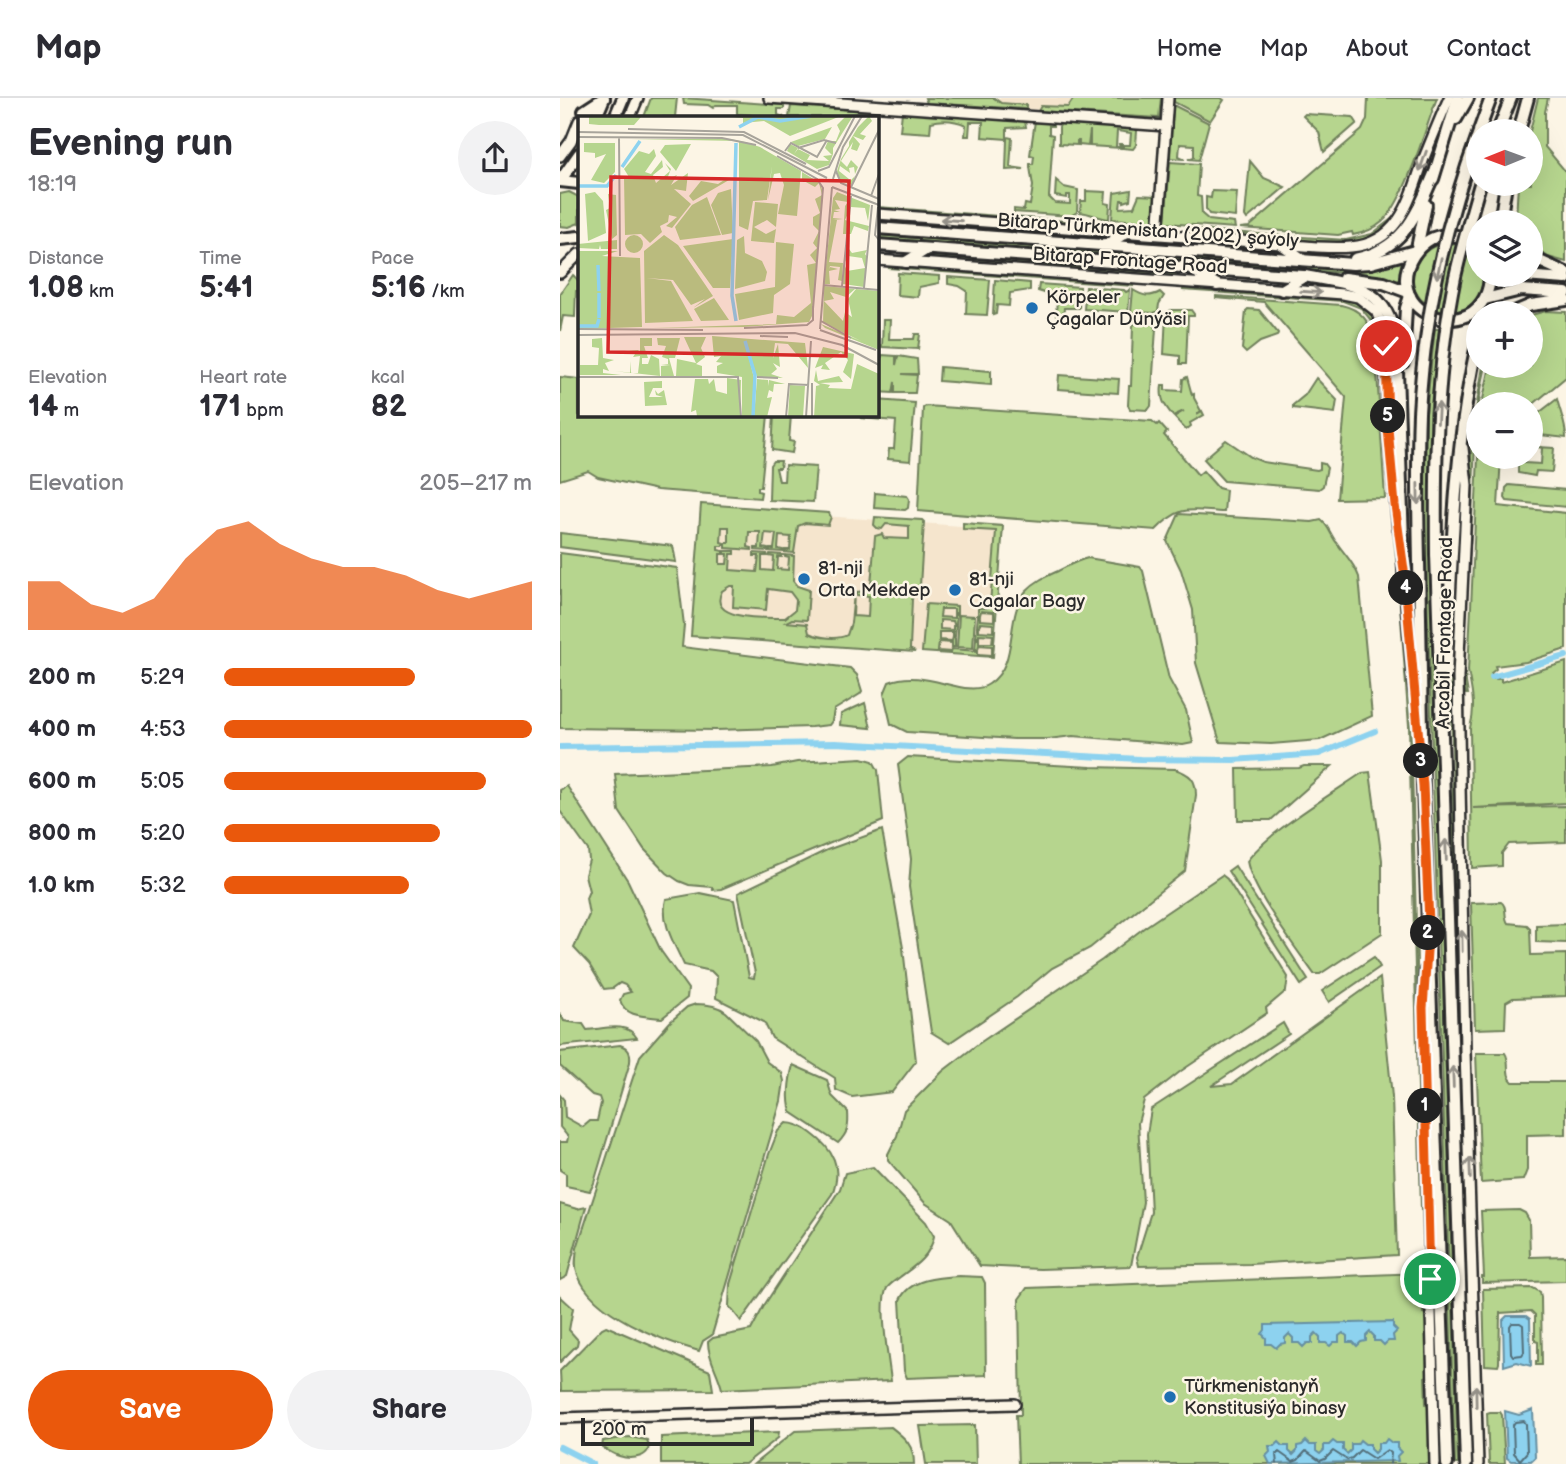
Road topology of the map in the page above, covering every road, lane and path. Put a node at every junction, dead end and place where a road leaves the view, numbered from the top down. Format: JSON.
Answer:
{"nodes":[{"id":1,"x":589,"y":98,"type":"edge"},
{"id":2,"x":604,"y":98,"type":"edge"},
{"id":3,"x":638,"y":98,"type":"edge"},
{"id":4,"x":769,"y":98,"type":"edge"},
{"id":5,"x":1168,"y":98,"type":"edge"},
{"id":6,"x":1449,"y":98,"type":"edge"},
{"id":7,"x":1458,"y":98,"type":"edge"},
{"id":8,"x":1468,"y":98,"type":"edge"},
{"id":9,"x":1491,"y":98,"type":"edge"},
{"id":10,"x":1511,"y":98,"type":"edge"},
{"id":11,"x":1528,"y":98,"type":"edge"},
{"id":12,"x":581,"y":116,"type":"edge"},
{"id":13,"x":582,"y":116,"type":"edge"},
{"id":14,"x":596,"y":116,"type":"edge"},
{"id":15,"x":630,"y":116,"type":"edge"},
{"id":16,"x":1483,"y":119,"type":"edge"},
{"id":17,"x":1503,"y":119,"type":"edge"},
{"id":18,"x":1522,"y":119,"type":"edge"},
{"id":19,"x":578,"y":124,"type":"edge"},
{"id":20,"x":1166,"y":126,"type":"junction"},
{"id":21,"x":1443,"y":147,"type":"junction"},
{"id":22,"x":578,"y":155,"type":"edge"},
{"id":23,"x":560,"y":156,"type":"edge"},
{"id":24,"x":1466,"y":167,"type":"edge"},
{"id":25,"x":1434,"y":174,"type":"junction"},
{"id":26,"x":560,"y":181,"type":"edge"},
{"id":27,"x":578,"y":183,"type":"edge"},
{"id":28,"x":1477,"y":196,"type":"edge"},
{"id":29,"x":878,"y":214,"type":"edge"},
{"id":30,"x":879,"y":227,"type":"edge"},
{"id":31,"x":1128,"y":232,"type":"junction"},
{"id":32,"x":1158,"y":234,"type":"junction"},
{"id":33,"x":570,"y":239,"type":"edge"},
{"id":34,"x":1466,"y":240,"type":"edge"},
{"id":35,"x":1281,"y":244,"type":"junction"},
{"id":36,"x":1106,"y":245,"type":"junction"},
{"id":37,"x":878,"y":246,"type":"edge"},
{"id":38,"x":928,"y":249,"type":"junction"},
{"id":39,"x":1416,"y":249,"type":"junction"},
{"id":40,"x":560,"y":251,"type":"edge"},
{"id":41,"x":578,"y":255,"type":"edge"},
{"id":42,"x":1303,"y":259,"type":"junction"},
{"id":43,"x":878,"y":260,"type":"edge"},
{"id":44,"x":1322,"y":261,"type":"junction"},
{"id":45,"x":905,"y":262,"type":"junction"},
{"id":46,"x":1543,"y":262,"type":"edge"},
{"id":47,"x":1191,"y":268,"type":"junction"},
{"id":48,"x":560,"y":273,"type":"edge"},
{"id":49,"x":1566,"y":273,"type":"edge"},
{"id":50,"x":1305,"y":276,"type":"junction"},
{"id":51,"x":1543,"y":277,"type":"edge"},
{"id":52,"x":1566,"y":279,"type":"edge"},
{"id":53,"x":1217,"y":285,"type":"junction"},
{"id":54,"x":1282,"y":290,"type":"junction"},
{"id":55,"x":1566,"y":293,"type":"edge"},
{"id":56,"x":1409,"y":294,"type":"junction"},
{"id":57,"x":1566,"y":300,"type":"edge"},
{"id":58,"x":1493,"y":301,"type":"edge"},
{"id":59,"x":1543,"y":303,"type":"edge"},
{"id":60,"x":1466,"y":316,"type":"edge"},
{"id":61,"x":1470,"y":378,"type":"edge"},
{"id":62,"x":1475,"y":378,"type":"edge"},
{"id":63,"x":1465,"y":404,"type":"junction"},
{"id":64,"x":1399,"y":432,"type":"junction"},
{"id":65,"x":1462,"y":433,"type":"junction"},
{"id":66,"x":1404,"y":570,"type":"junction"},
{"id":67,"x":1442,"y":748,"type":"junction"},
{"id":68,"x":1423,"y":785,"type":"junction"},
{"id":69,"x":1429,"y":923,"type":"junction"},
{"id":70,"x":1015,"y":1404,"type":"dead end"},
{"id":71,"x":560,"y":1418,"type":"edge"},
{"id":72,"x":1435,"y":1464,"type":"edge"},
{"id":73,"x":1447,"y":1464,"type":"edge"},
{"id":74,"x":1466,"y":1464,"type":"edge"},
{"id":75,"x":1478,"y":1464,"type":"edge"}],
"edges":[{"from":1,"to":12,"type":"street"},
{"from":2,"to":13,"type":"main road"},
{"from":2,"to":14,"type":"main road"},
{"from":3,"to":15,"type":"street"},
{"from":4,"to":20,"type":"street"},
{"from":5,"to":20,"type":"street"},
{"from":6,"to":35,"type":"street","name":"Bitarap Frontage Road","one_way":true},
{"from":7,"to":21,"type":"main road"},
{"from":8,"to":21,"type":"main road"},
{"from":9,"to":16,"type":"main road"},
{"from":10,"to":17,"type":"main road"},
{"from":11,"to":18,"type":"main road"},
{"from":19,"to":23,"type":"street"},
{"from":20,"to":32,"type":"street"},
{"from":21,"to":25,"type":"main road"},
{"from":22,"to":26,"type":"main road"},
{"from":24,"to":68,"type":"main road","one_way":true,"bridge":true},
{"from":25,"to":39,"type":"main road"},
{"from":25,"to":44,"type":"main road"},
{"from":26,"to":27,"type":"main road"},
{"from":67,"to":28,"type":"main road","one_way":true,"bridge":true},
{"from":31,"to":29,"type":"street","name":"Bitarap Frontage Road","one_way":true},
{"from":30,"to":36,"type":"main road","name":"Bitarap Türkmenistan (2002) şaýoly"},
{"from":31,"to":32,"type":"street","name":"Bitarap Frontage Road"},
{"from":31,"to":36,"type":"main road"},
{"from":32,"to":35,"type":"street","name":"Bitarap Frontage Road"},
{"from":33,"to":40,"type":"main road"},
{"from":34,"to":39,"type":"main road","name":"Bitarap Türkmenistan (2002) şaýoly"},
{"from":35,"to":42,"type":"main road"},
{"from":36,"to":42,"type":"main road","name":"Bitarap Türkmenistan (2002) şaýoly"},
{"from":37,"to":38,"type":"main road","name":"Bitarap Türkmenistan (2002) şaýoly"},
{"from":38,"to":45,"type":"main road"},
{"from":38,"to":47,"type":"main road","name":"Bitarap Türkmenistan (2002) şaýoly"},
{"from":39,"to":44,"type":"main road","name":"Bitarap Türkmenistan (2002) şaýoly"},
{"from":39,"to":56,"type":"main road"},
{"from":41,"to":48,"type":"street"},
{"from":42,"to":44,"type":"main road","name":"Bitarap Türkmenistan (2002) şaýoly"},
{"from":43,"to":45,"type":"street","name":"Bitarap Frontage Road"},
{"from":45,"to":53,"type":"street","name":"Bitarap Frontage Road"},
{"from":46,"to":49,"type":"main road"},
{"from":47,"to":50,"type":"main road","name":"Bitarap Türkmenistan (2002) şaýoly"},
{"from":47,"to":53,"type":"main road"},
{"from":50,"to":54,"type":"main road"},
{"from":50,"to":56,"type":"main road","name":"Bitarap Türkmenistan (2002) şaýoly"},
{"from":50,"to":64,"type":"main road"},
{"from":51,"to":52,"type":"main road"},
{"from":53,"to":54,"type":"street","name":"Bitarap Frontage Road"},
{"from":54,"to":66,"type":"street","name":"Bitarap Frontage Road","one_way":true},
{"from":55,"to":58,"type":"main road"},
{"from":56,"to":60,"type":"main road"},
{"from":56,"to":64,"type":"main road"},
{"from":57,"to":59,"type":"main road"},
{"from":61,"to":63,"type":"main road"},
{"from":62,"to":63,"type":"main road"},
{"from":63,"to":65,"type":"main road"},
{"from":64,"to":66,"type":"main road"},
{"from":65,"to":67,"type":"main road"},
{"from":75,"to":65,"type":"street","name":"Arcabil Frontage Road","one_way":true},
{"from":66,"to":68,"type":"main road"},
{"from":74,"to":67,"type":"main road","one_way":true},
{"from":68,"to":69,"type":"main road"},
{"from":69,"to":72,"type":"street"},
{"from":69,"to":73,"type":"main road"},
{"from":70,"to":71,"type":"street"}]}
